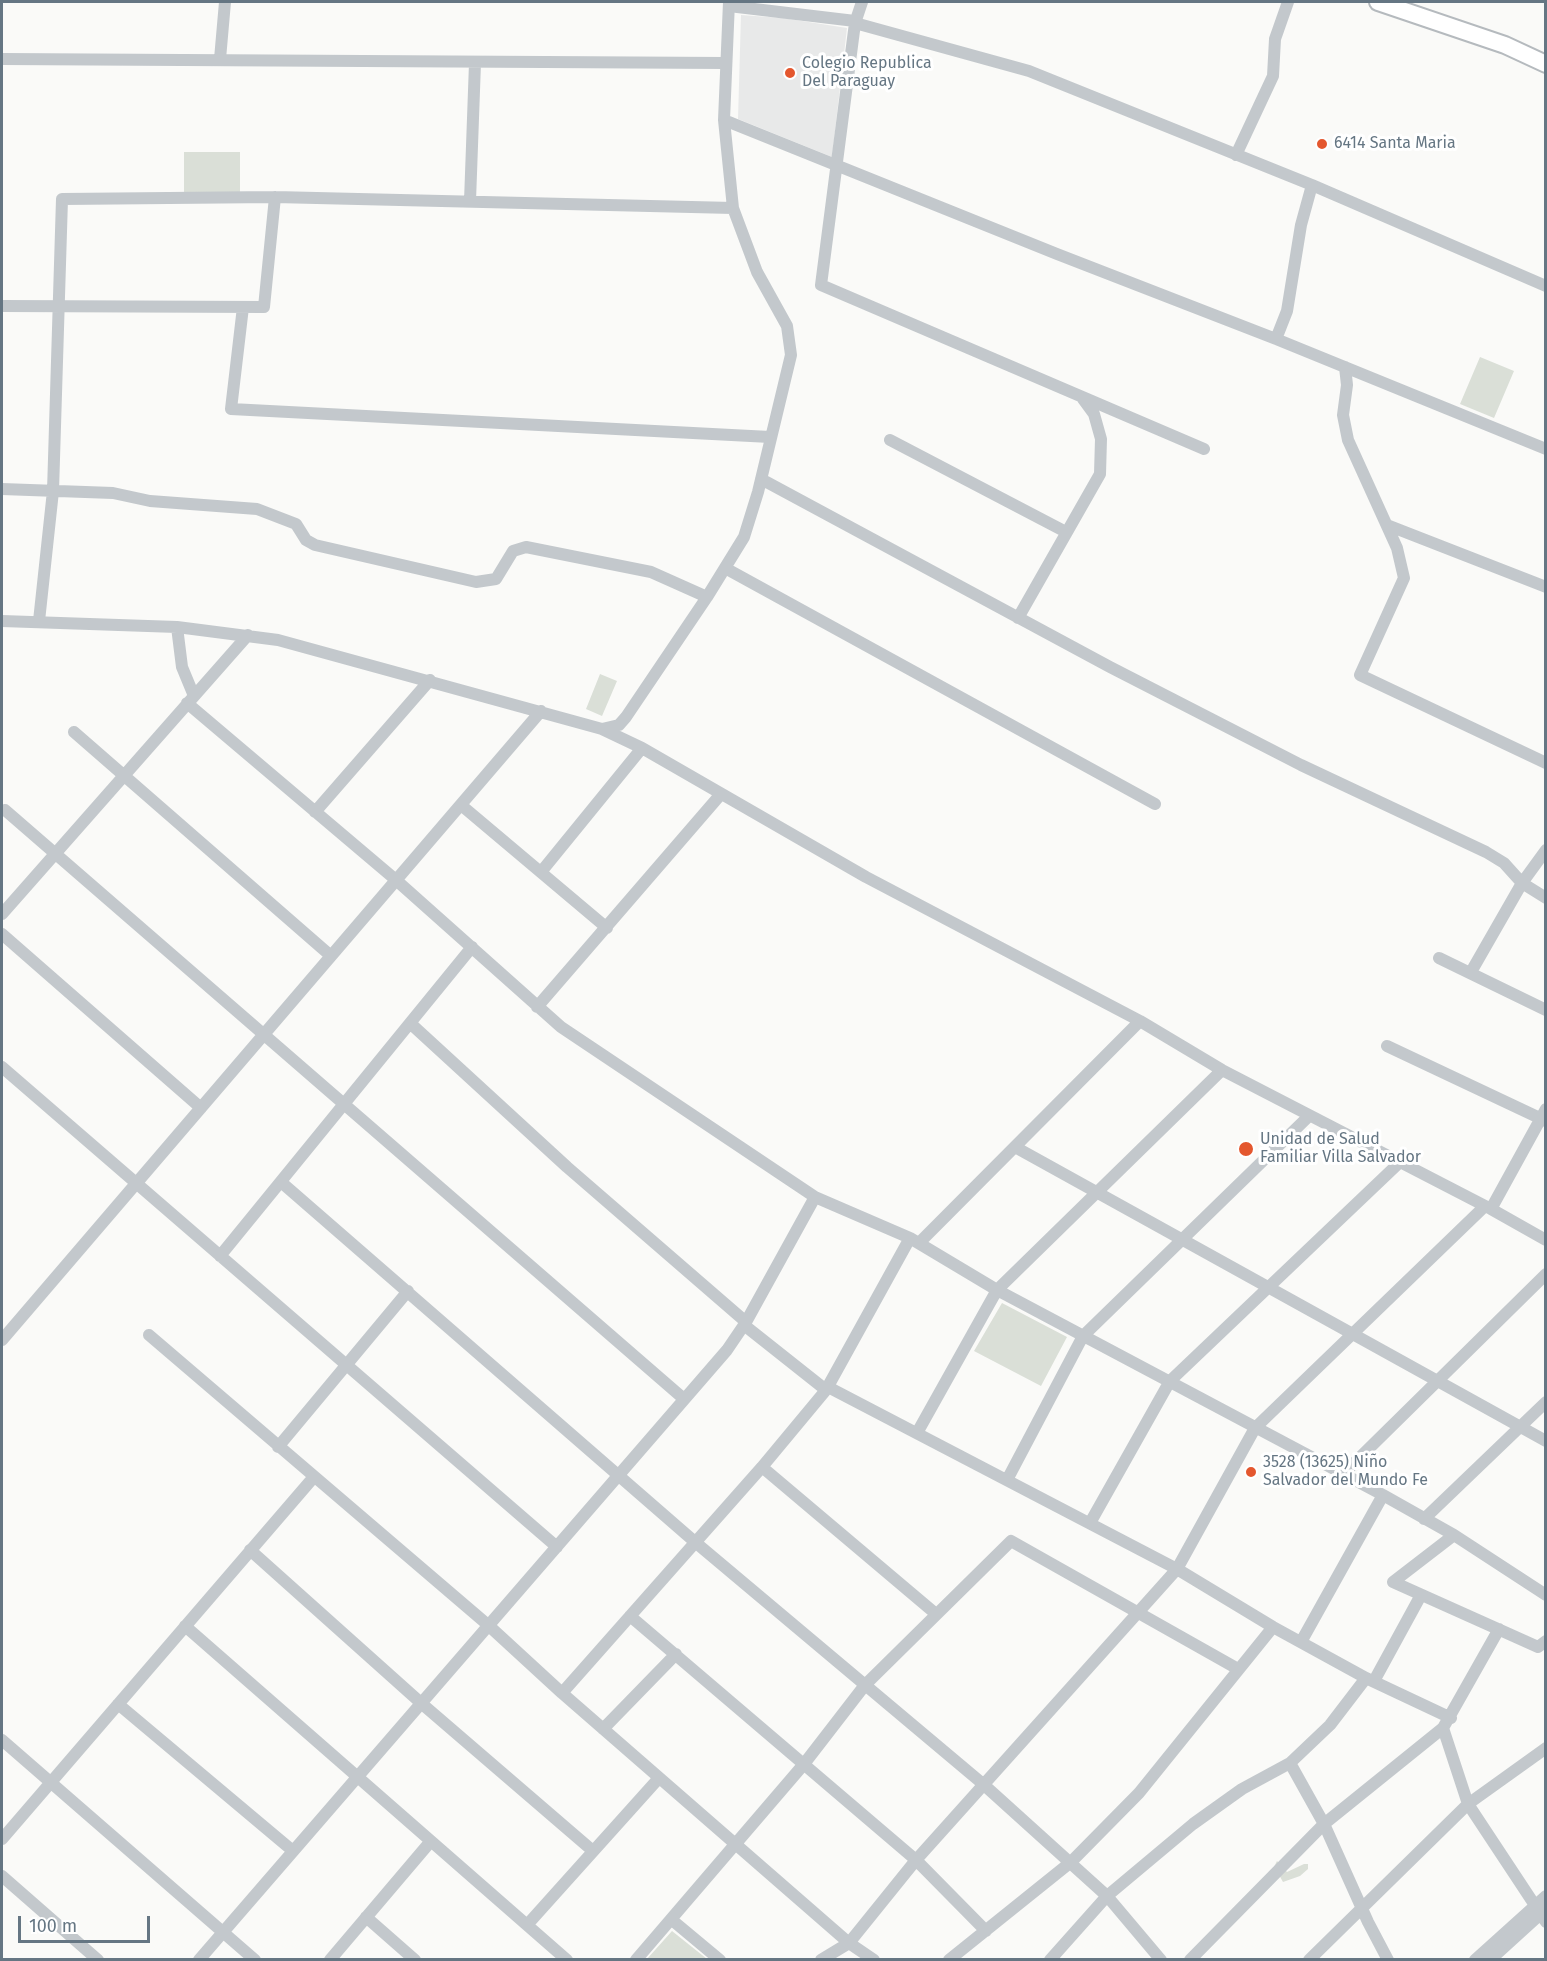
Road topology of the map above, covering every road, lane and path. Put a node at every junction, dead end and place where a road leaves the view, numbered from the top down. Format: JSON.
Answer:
{"nodes":[{"id":1,"x":225,"y":2,"type":"edge"},
{"id":2,"x":862,"y":2,"type":"edge"},
{"id":3,"x":1287,"y":2,"type":"edge"},
{"id":4,"x":1378,"y":2,"type":"edge"},
{"id":5,"x":729,"y":4,"type":"edge"},
{"id":6,"x":855,"y":22,"type":"junction"},
{"id":7,"x":2,"y":58,"type":"edge"},
{"id":8,"x":220,"y":59,"type":"junction"},
{"id":9,"x":475,"y":63,"type":"junction"},
{"id":10,"x":725,"y":63,"type":"junction"},
{"id":11,"x":1545,"y":64,"type":"edge"},
{"id":12,"x":724,"y":120,"type":"junction"},
{"id":13,"x":1236,"y":155,"type":"junction"},
{"id":14,"x":836,"y":166,"type":"junction"},
{"id":15,"x":1312,"y":185,"type":"junction"},
{"id":16,"x":275,"y":197,"type":"junction"},
{"id":17,"x":471,"y":201,"type":"junction"},
{"id":18,"x":733,"y":208,"type":"junction"},
{"id":19,"x":1545,"y":286,"type":"edge"},
{"id":20,"x":2,"y":306,"type":"edge"},
{"id":21,"x":243,"y":307,"type":"junction"},
{"id":22,"x":60,"y":308,"type":"junction"},
{"id":23,"x":1276,"y":339,"type":"junction"},
{"id":24,"x":1345,"y":366,"type":"junction"},
{"id":25,"x":1080,"y":397,"type":"junction"},
{"id":26,"x":770,"y":437,"type":"junction"},
{"id":27,"x":890,"y":440,"type":"dead end"},
{"id":28,"x":1204,"y":449,"type":"dead end"},
{"id":29,"x":1545,"y":449,"type":"edge"},
{"id":30,"x":761,"y":479,"type":"junction"},
{"id":31,"x":2,"y":489,"type":"edge"},
{"id":32,"x":53,"y":491,"type":"junction"},
{"id":33,"x":1387,"y":525,"type":"junction"},
{"id":34,"x":1066,"y":532,"type":"junction"},
{"id":35,"x":725,"y":568,"type":"junction"},
{"id":36,"x":1545,"y":587,"type":"edge"},
{"id":37,"x":707,"y":597,"type":"junction"},
{"id":38,"x":1018,"y":618,"type":"junction"},
{"id":39,"x":2,"y":621,"type":"edge"},
{"id":40,"x":39,"y":621,"type":"junction"},
{"id":41,"x":177,"y":627,"type":"junction"},
{"id":42,"x":248,"y":635,"type":"junction"},
{"id":43,"x":430,"y":680,"type":"junction"},
{"id":44,"x":191,"y":699,"type":"junction"},
{"id":45,"x":541,"y":711,"type":"junction"},
{"id":46,"x":602,"y":729,"type":"junction"},
{"id":47,"x":74,"y":732,"type":"dead end"},
{"id":48,"x":642,"y":748,"type":"junction"},
{"id":49,"x":1545,"y":763,"type":"edge"},
{"id":50,"x":124,"y":775,"type":"junction"},
{"id":51,"x":721,"y":794,"type":"junction"},
{"id":52,"x":1155,"y":804,"type":"dead end"},
{"id":53,"x":461,"y":805,"type":"junction"},
{"id":54,"x":5,"y":810,"type":"dead end"},
{"id":55,"x":315,"y":812,"type":"junction"},
{"id":56,"x":1545,"y":850,"type":"edge"},
{"id":57,"x":55,"y":854,"type":"junction"},
{"id":58,"x":541,"y":872,"type":"junction"},
{"id":59,"x":396,"y":880,"type":"junction"},
{"id":60,"x":1522,"y":883,"type":"junction"},
{"id":61,"x":1545,"y":898,"type":"edge"},
{"id":62,"x":2,"y":914,"type":"edge"},
{"id":63,"x":607,"y":928,"type":"junction"},
{"id":64,"x":2,"y":933,"type":"edge"},
{"id":65,"x":472,"y":946,"type":"junction"},
{"id":66,"x":331,"y":956,"type":"junction"},
{"id":67,"x":1439,"y":958,"type":"dead end"},
{"id":68,"x":1471,"y":972,"type":"junction"},
{"id":69,"x":537,"y":1007,"type":"junction"},
{"id":70,"x":1545,"y":1010,"type":"edge"},
{"id":71,"x":1140,"y":1021,"type":"junction"},
{"id":72,"x":410,"y":1023,"type":"junction"},
{"id":73,"x":263,"y":1035,"type":"junction"},
{"id":74,"x":1387,"y":1046,"type":"dead end"},
{"id":75,"x":2,"y":1067,"type":"edge"},
{"id":76,"x":1222,"y":1070,"type":"junction"},
{"id":77,"x":344,"y":1105,"type":"junction"},
{"id":78,"x":201,"y":1108,"type":"junction"},
{"id":79,"x":1309,"y":1116,"type":"junction"},
{"id":80,"x":1544,"y":1116,"type":"edge"},
{"id":81,"x":1015,"y":1147,"type":"junction"},
{"id":82,"x":1399,"y":1163,"type":"junction"},
{"id":83,"x":281,"y":1182,"type":"junction"},
{"id":84,"x":136,"y":1183,"type":"junction"},
{"id":85,"x":1097,"y":1192,"type":"junction"},
{"id":86,"x":815,"y":1197,"type":"junction"},
{"id":87,"x":1488,"y":1208,"type":"junction"},
{"id":88,"x":1183,"y":1239,"type":"junction"},
{"id":89,"x":1545,"y":1240,"type":"edge"},
{"id":90,"x":914,"y":1241,"type":"junction"},
{"id":91,"x":220,"y":1256,"type":"junction"},
{"id":92,"x":1545,"y":1274,"type":"edge"},
{"id":93,"x":1268,"y":1288,"type":"junction"},
{"id":94,"x":998,"y":1290,"type":"junction"},
{"id":95,"x":408,"y":1291,"type":"junction"},
{"id":96,"x":745,"y":1323,"type":"junction"},
{"id":97,"x":1353,"y":1334,"type":"junction"},
{"id":98,"x":149,"y":1335,"type":"dead end"},
{"id":99,"x":1083,"y":1336,"type":"junction"},
{"id":100,"x":2,"y":1340,"type":"edge"},
{"id":101,"x":346,"y":1365,"type":"junction"},
{"id":102,"x":1170,"y":1381,"type":"junction"},
{"id":103,"x":1437,"y":1381,"type":"junction"},
{"id":104,"x":827,"y":1389,"type":"junction"},
{"id":105,"x":684,"y":1399,"type":"junction"},
{"id":106,"x":1545,"y":1402,"type":"edge"},
{"id":107,"x":1520,"y":1427,"type":"junction"},
{"id":108,"x":1255,"y":1428,"type":"junction"},
{"id":109,"x":917,"y":1433,"type":"junction"},
{"id":110,"x":1545,"y":1441,"type":"edge"},
{"id":111,"x":278,"y":1447,"type":"junction"},
{"id":112,"x":762,"y":1467,"type":"junction"},
{"id":113,"x":620,"y":1474,"type":"junction"},
{"id":114,"x":1343,"y":1474,"type":"junction"},
{"id":115,"x":313,"y":1478,"type":"junction"},
{"id":116,"x":1007,"y":1480,"type":"junction"},
{"id":117,"x":1383,"y":1496,"type":"junction"},
{"id":118,"x":1424,"y":1519,"type":"junction"},
{"id":119,"x":1090,"y":1523,"type":"junction"},
{"id":120,"x":1454,"y":1535,"type":"junction"},
{"id":121,"x":695,"y":1542,"type":"junction"},
{"id":122,"x":557,"y":1547,"type":"junction"},
{"id":123,"x":250,"y":1550,"type":"junction"},
{"id":124,"x":1177,"y":1569,"type":"junction"},
{"id":125,"x":1421,"y":1595,"type":"junction"},
{"id":126,"x":1545,"y":1595,"type":"edge"},
{"id":127,"x":1137,"y":1612,"type":"junction"},
{"id":128,"x":936,"y":1614,"type":"junction"},
{"id":129,"x":630,"y":1616,"type":"junction"},
{"id":130,"x":488,"y":1625,"type":"junction"},
{"id":131,"x":185,"y":1626,"type":"junction"},
{"id":132,"x":1273,"y":1627,"type":"junction"},
{"id":133,"x":1499,"y":1629,"type":"junction"},
{"id":134,"x":1545,"y":1641,"type":"edge"},
{"id":135,"x":1301,"y":1642,"type":"junction"},
{"id":136,"x":676,"y":1654,"type":"junction"},
{"id":137,"x":1238,"y":1669,"type":"junction"},
{"id":138,"x":1370,"y":1680,"type":"junction"},
{"id":139,"x":865,"y":1685,"type":"junction"},
{"id":140,"x":562,"y":1694,"type":"junction"},
{"id":141,"x":421,"y":1703,"type":"junction"},
{"id":142,"x":118,"y":1704,"type":"junction"},
{"id":143,"x":1451,"y":1718,"type":"junction"},
{"id":144,"x":1443,"y":1728,"type":"junction"},
{"id":145,"x":603,"y":1729,"type":"junction"},
{"id":146,"x":2,"y":1740,"type":"edge"},
{"id":147,"x":1545,"y":1748,"type":"edge"},
{"id":148,"x":1290,"y":1763,"type":"junction"},
{"id":149,"x":804,"y":1764,"type":"junction"},
{"id":150,"x":357,"y":1777,"type":"junction"},
{"id":151,"x":659,"y":1778,"type":"junction"},
{"id":152,"x":51,"y":1782,"type":"junction"},
{"id":153,"x":983,"y":1784,"type":"junction"},
{"id":154,"x":1468,"y":1804,"type":"junction"},
{"id":155,"x":1324,"y":1824,"type":"junction"},
{"id":156,"x":2,"y":1839,"type":"edge"},
{"id":157,"x":431,"y":1841,"type":"junction"},
{"id":158,"x":735,"y":1844,"type":"junction"},
{"id":159,"x":293,"y":1851,"type":"junction"},
{"id":160,"x":593,"y":1851,"type":"junction"},
{"id":161,"x":916,"y":1860,"type":"junction"},
{"id":162,"x":1071,"y":1862,"type":"junction"},
{"id":163,"x":2,"y":1876,"type":"edge"},
{"id":164,"x":1107,"y":1896,"type":"junction"},
{"id":165,"x":1545,"y":1896,"type":"edge"},
{"id":166,"x":1361,"y":1908,"type":"junction"},
{"id":167,"x":1541,"y":1913,"type":"edge"},
{"id":168,"x":366,"y":1917,"type":"junction"},
{"id":169,"x":672,"y":1920,"type":"junction"},
{"id":170,"x":527,"y":1925,"type":"junction"},
{"id":171,"x":986,"y":1931,"type":"junction"},
{"id":172,"x":222,"y":1932,"type":"junction"},
{"id":173,"x":849,"y":1943,"type":"junction"},
{"id":174,"x":98,"y":1959,"type":"edge"},
{"id":175,"x":199,"y":1959,"type":"edge"},
{"id":176,"x":255,"y":1959,"type":"edge"},
{"id":177,"x":330,"y":1959,"type":"edge"},
{"id":178,"x":415,"y":1959,"type":"edge"},
{"id":179,"x":567,"y":1959,"type":"edge"},
{"id":180,"x":636,"y":1959,"type":"edge"},
{"id":181,"x":720,"y":1959,"type":"edge"},
{"id":182,"x":821,"y":1959,"type":"edge"},
{"id":183,"x":874,"y":1959,"type":"edge"},
{"id":184,"x":950,"y":1959,"type":"edge"},
{"id":185,"x":1050,"y":1959,"type":"edge"},
{"id":186,"x":1161,"y":1959,"type":"edge"},
{"id":187,"x":1190,"y":1959,"type":"edge"},
{"id":188,"x":1309,"y":1959,"type":"edge"},
{"id":189,"x":1388,"y":1959,"type":"edge"},
{"id":190,"x":1475,"y":1959,"type":"edge"},
{"id":191,"x":1490,"y":1959,"type":"edge"}],
"edges":[{"from":1,"to":8,"type":"street"},
{"from":2,"to":6,"type":"street"},
{"from":3,"to":13,"type":"street"},
{"from":4,"to":11,"type":"main road"},
{"from":5,"to":6,"type":"street"},
{"from":5,"to":10,"type":"street"},
{"from":6,"to":13,"type":"street"},
{"from":6,"to":14,"type":"street"},
{"from":7,"to":8,"type":"street"},
{"from":8,"to":9,"type":"street"},
{"from":9,"to":10,"type":"street"},
{"from":9,"to":17,"type":"street"},
{"from":10,"to":12,"type":"street"},
{"from":12,"to":14,"type":"street"},
{"from":12,"to":18,"type":"street"},
{"from":13,"to":15,"type":"street"},
{"from":14,"to":23,"type":"street"},
{"from":14,"to":25,"type":"street"},
{"from":15,"to":19,"type":"street"},
{"from":15,"to":23,"type":"street"},
{"from":16,"to":17,"type":"street"},
{"from":16,"to":21,"type":"street"},
{"from":16,"to":22,"type":"street"},
{"from":17,"to":18,"type":"street"},
{"from":18,"to":26,"type":"street"},
{"from":20,"to":22,"type":"street"},
{"from":21,"to":22,"type":"street"},
{"from":21,"to":26,"type":"street"},
{"from":22,"to":32,"type":"street"},
{"from":23,"to":24,"type":"street"},
{"from":24,"to":29,"type":"street"},
{"from":24,"to":33,"type":"street"},
{"from":25,"to":28,"type":"street"},
{"from":25,"to":34,"type":"street"},
{"from":26,"to":30,"type":"street"},
{"from":27,"to":34,"type":"street"},
{"from":30,"to":35,"type":"street"},
{"from":30,"to":38,"type":"street"},
{"from":31,"to":32,"type":"street"},
{"from":32,"to":37,"type":"street"},
{"from":32,"to":40,"type":"street"},
{"from":33,"to":36,"type":"street"},
{"from":33,"to":49,"type":"street"},
{"from":34,"to":38,"type":"street"},
{"from":35,"to":37,"type":"street"},
{"from":35,"to":52,"type":"street"},
{"from":37,"to":46,"type":"street"},
{"from":38,"to":60,"type":"street"},
{"from":39,"to":40,"type":"street"},
{"from":40,"to":41,"type":"street"},
{"from":41,"to":42,"type":"street"},
{"from":41,"to":44,"type":"street"},
{"from":42,"to":43,"type":"street"},
{"from":42,"to":44,"type":"street"},
{"from":43,"to":45,"type":"street"},
{"from":43,"to":55,"type":"street"},
{"from":44,"to":50,"type":"street"},
{"from":44,"to":55,"type":"street"},
{"from":45,"to":46,"type":"street"},
{"from":45,"to":53,"type":"street"},
{"from":46,"to":48,"type":"street"},
{"from":47,"to":50,"type":"street"},
{"from":48,"to":51,"type":"street"},
{"from":48,"to":58,"type":"street"},
{"from":50,"to":57,"type":"street"},
{"from":50,"to":66,"type":"street"},
{"from":51,"to":63,"type":"street"},
{"from":51,"to":71,"type":"street"},
{"from":53,"to":58,"type":"street"},
{"from":53,"to":59,"type":"street"},
{"from":54,"to":57,"type":"street"},
{"from":55,"to":59,"type":"street"},
{"from":56,"to":60,"type":"street"},
{"from":57,"to":62,"type":"street"},
{"from":57,"to":73,"type":"street"},
{"from":58,"to":63,"type":"street"},
{"from":59,"to":65,"type":"street"},
{"from":59,"to":66,"type":"street"},
{"from":60,"to":61,"type":"street"},
{"from":60,"to":68,"type":"street"},
{"from":63,"to":69,"type":"street"},
{"from":64,"to":78,"type":"street"},
{"from":65,"to":69,"type":"street"},
{"from":65,"to":72,"type":"street"},
{"from":66,"to":73,"type":"street"},
{"from":67,"to":68,"type":"street"},
{"from":68,"to":70,"type":"street"},
{"from":69,"to":86,"type":"street"},
{"from":71,"to":76,"type":"street"},
{"from":71,"to":81,"type":"street"},
{"from":72,"to":77,"type":"street"},
{"from":72,"to":96,"type":"street"},
{"from":73,"to":77,"type":"street"},
{"from":73,"to":78,"type":"street"},
{"from":74,"to":80,"type":"street"},
{"from":75,"to":84,"type":"street"},
{"from":76,"to":79,"type":"street"},
{"from":76,"to":85,"type":"street"},
{"from":77,"to":83,"type":"street"},
{"from":77,"to":105,"type":"street"},
{"from":78,"to":84,"type":"street"},
{"from":79,"to":82,"type":"street"},
{"from":79,"to":88,"type":"street"},
{"from":80,"to":87,"type":"street"},
{"from":81,"to":85,"type":"street"},
{"from":81,"to":90,"type":"street"},
{"from":82,"to":87,"type":"street"},
{"from":82,"to":93,"type":"street"},
{"from":83,"to":91,"type":"street"},
{"from":83,"to":95,"type":"street"},
{"from":84,"to":91,"type":"street"},
{"from":84,"to":100,"type":"street"},
{"from":85,"to":88,"type":"street"},
{"from":85,"to":94,"type":"street"},
{"from":86,"to":90,"type":"street"},
{"from":86,"to":96,"type":"street"},
{"from":87,"to":89,"type":"street"},
{"from":87,"to":97,"type":"street"},
{"from":88,"to":93,"type":"street"},
{"from":88,"to":99,"type":"street"},
{"from":90,"to":94,"type":"street"},
{"from":90,"to":104,"type":"street"},
{"from":91,"to":101,"type":"street"},
{"from":92,"to":103,"type":"street"},
{"from":93,"to":97,"type":"street"},
{"from":93,"to":102,"type":"street"},
{"from":94,"to":99,"type":"street"},
{"from":94,"to":109,"type":"street"},
{"from":95,"to":101,"type":"street"},
{"from":95,"to":113,"type":"street"},
{"from":96,"to":104,"type":"street"},
{"from":96,"to":105,"type":"street"},
{"from":97,"to":103,"type":"street"},
{"from":97,"to":108,"type":"street"},
{"from":98,"to":111,"type":"street"},
{"from":99,"to":102,"type":"street"},
{"from":99,"to":116,"type":"street"},
{"from":101,"to":111,"type":"street"},
{"from":101,"to":122,"type":"street"},
{"from":102,"to":108,"type":"street"},
{"from":102,"to":119,"type":"street"},
{"from":103,"to":107,"type":"street"},
{"from":103,"to":114,"type":"street"},
{"from":104,"to":109,"type":"street"},
{"from":104,"to":112,"type":"street"},
{"from":105,"to":113,"type":"street"},
{"from":106,"to":107,"type":"street"},
{"from":107,"to":110,"type":"street"},
{"from":107,"to":118,"type":"street"},
{"from":108,"to":114,"type":"street"},
{"from":108,"to":124,"type":"street"},
{"from":109,"to":116,"type":"street"},
{"from":111,"to":115,"type":"street"},
{"from":112,"to":121,"type":"street"},
{"from":112,"to":128,"type":"street"},
{"from":113,"to":121,"type":"street"},
{"from":113,"to":122,"type":"street"},
{"from":114,"to":117,"type":"street"},
{"from":115,"to":123,"type":"street"},
{"from":115,"to":130,"type":"street"},
{"from":116,"to":119,"type":"street"},
{"from":117,"to":118,"type":"street"},
{"from":117,"to":135,"type":"street"},
{"from":118,"to":120,"type":"street"},
{"from":119,"to":124,"type":"street"},
{"from":120,"to":125,"type":"street"},
{"from":120,"to":126,"type":"street"},
{"from":121,"to":129,"type":"street"},
{"from":121,"to":139,"type":"street"},
{"from":122,"to":130,"type":"street"},
{"from":123,"to":131,"type":"street"},
{"from":123,"to":141,"type":"street"},
{"from":124,"to":127,"type":"street"},
{"from":124,"to":132,"type":"street"},
{"from":125,"to":133,"type":"street"},
{"from":125,"to":138,"type":"street"},
{"from":127,"to":128,"type":"street"},
{"from":127,"to":137,"type":"street"},
{"from":127,"to":153,"type":"street"},
{"from":128,"to":139,"type":"street"},
{"from":129,"to":136,"type":"street"},
{"from":129,"to":140,"type":"street"},
{"from":130,"to":140,"type":"street"},
{"from":130,"to":141,"type":"street"},
{"from":131,"to":142,"type":"street"},
{"from":131,"to":150,"type":"street"},
{"from":132,"to":135,"type":"street"},
{"from":132,"to":137,"type":"street"},
{"from":133,"to":134,"type":"street"},
{"from":133,"to":143,"type":"street"},
{"from":135,"to":138,"type":"street"},
{"from":136,"to":145,"type":"street"},
{"from":136,"to":149,"type":"street"},
{"from":137,"to":162,"type":"street"},
{"from":138,"to":143,"type":"street"},
{"from":138,"to":148,"type":"street"},
{"from":139,"to":149,"type":"street"},
{"from":139,"to":153,"type":"street"},
{"from":140,"to":145,"type":"street"},
{"from":141,"to":150,"type":"street"},
{"from":141,"to":160,"type":"street"},
{"from":142,"to":152,"type":"street"},
{"from":142,"to":159,"type":"street"},
{"from":143,"to":144,"type":"street"},
{"from":144,"to":154,"type":"street"},
{"from":144,"to":155,"type":"street"},
{"from":145,"to":151,"type":"street"},
{"from":146,"to":152,"type":"street"},
{"from":147,"to":154,"type":"street"},
{"from":148,"to":155,"type":"street"},
{"from":148,"to":164,"type":"street"},
{"from":149,"to":158,"type":"street"},
{"from":149,"to":161,"type":"street"},
{"from":150,"to":157,"type":"street"},
{"from":150,"to":159,"type":"street"},
{"from":151,"to":158,"type":"street"},
{"from":151,"to":160,"type":"street"},
{"from":152,"to":156,"type":"street"},
{"from":152,"to":172,"type":"street"},
{"from":153,"to":161,"type":"street"},
{"from":153,"to":162,"type":"street"},
{"from":154,"to":166,"type":"street"},
{"from":154,"to":167,"type":"street"},
{"from":155,"to":166,"type":"street"},
{"from":155,"to":187,"type":"street"},
{"from":157,"to":168,"type":"street"},
{"from":157,"to":170,"type":"street"},
{"from":158,"to":169,"type":"street"},
{"from":158,"to":173,"type":"street"},
{"from":159,"to":172,"type":"street"},
{"from":160,"to":170,"type":"street"},
{"from":161,"to":171,"type":"street"},
{"from":161,"to":173,"type":"street"},
{"from":162,"to":164,"type":"street"},
{"from":162,"to":171,"type":"street"},
{"from":163,"to":174,"type":"street"},
{"from":164,"to":185,"type":"street"},
{"from":164,"to":186,"type":"street"},
{"from":165,"to":167,"type":"street"},
{"from":166,"to":188,"type":"street"},
{"from":166,"to":189,"type":"street"},
{"from":167,"to":190,"type":"street"},
{"from":167,"to":191,"type":"street"},
{"from":168,"to":177,"type":"street"},
{"from":168,"to":178,"type":"street"},
{"from":169,"to":180,"type":"street"},
{"from":169,"to":181,"type":"street"},
{"from":170,"to":179,"type":"street"},
{"from":171,"to":184,"type":"street"},
{"from":172,"to":175,"type":"street"},
{"from":172,"to":176,"type":"street"},
{"from":173,"to":182,"type":"street"},
{"from":173,"to":183,"type":"street"}]}
